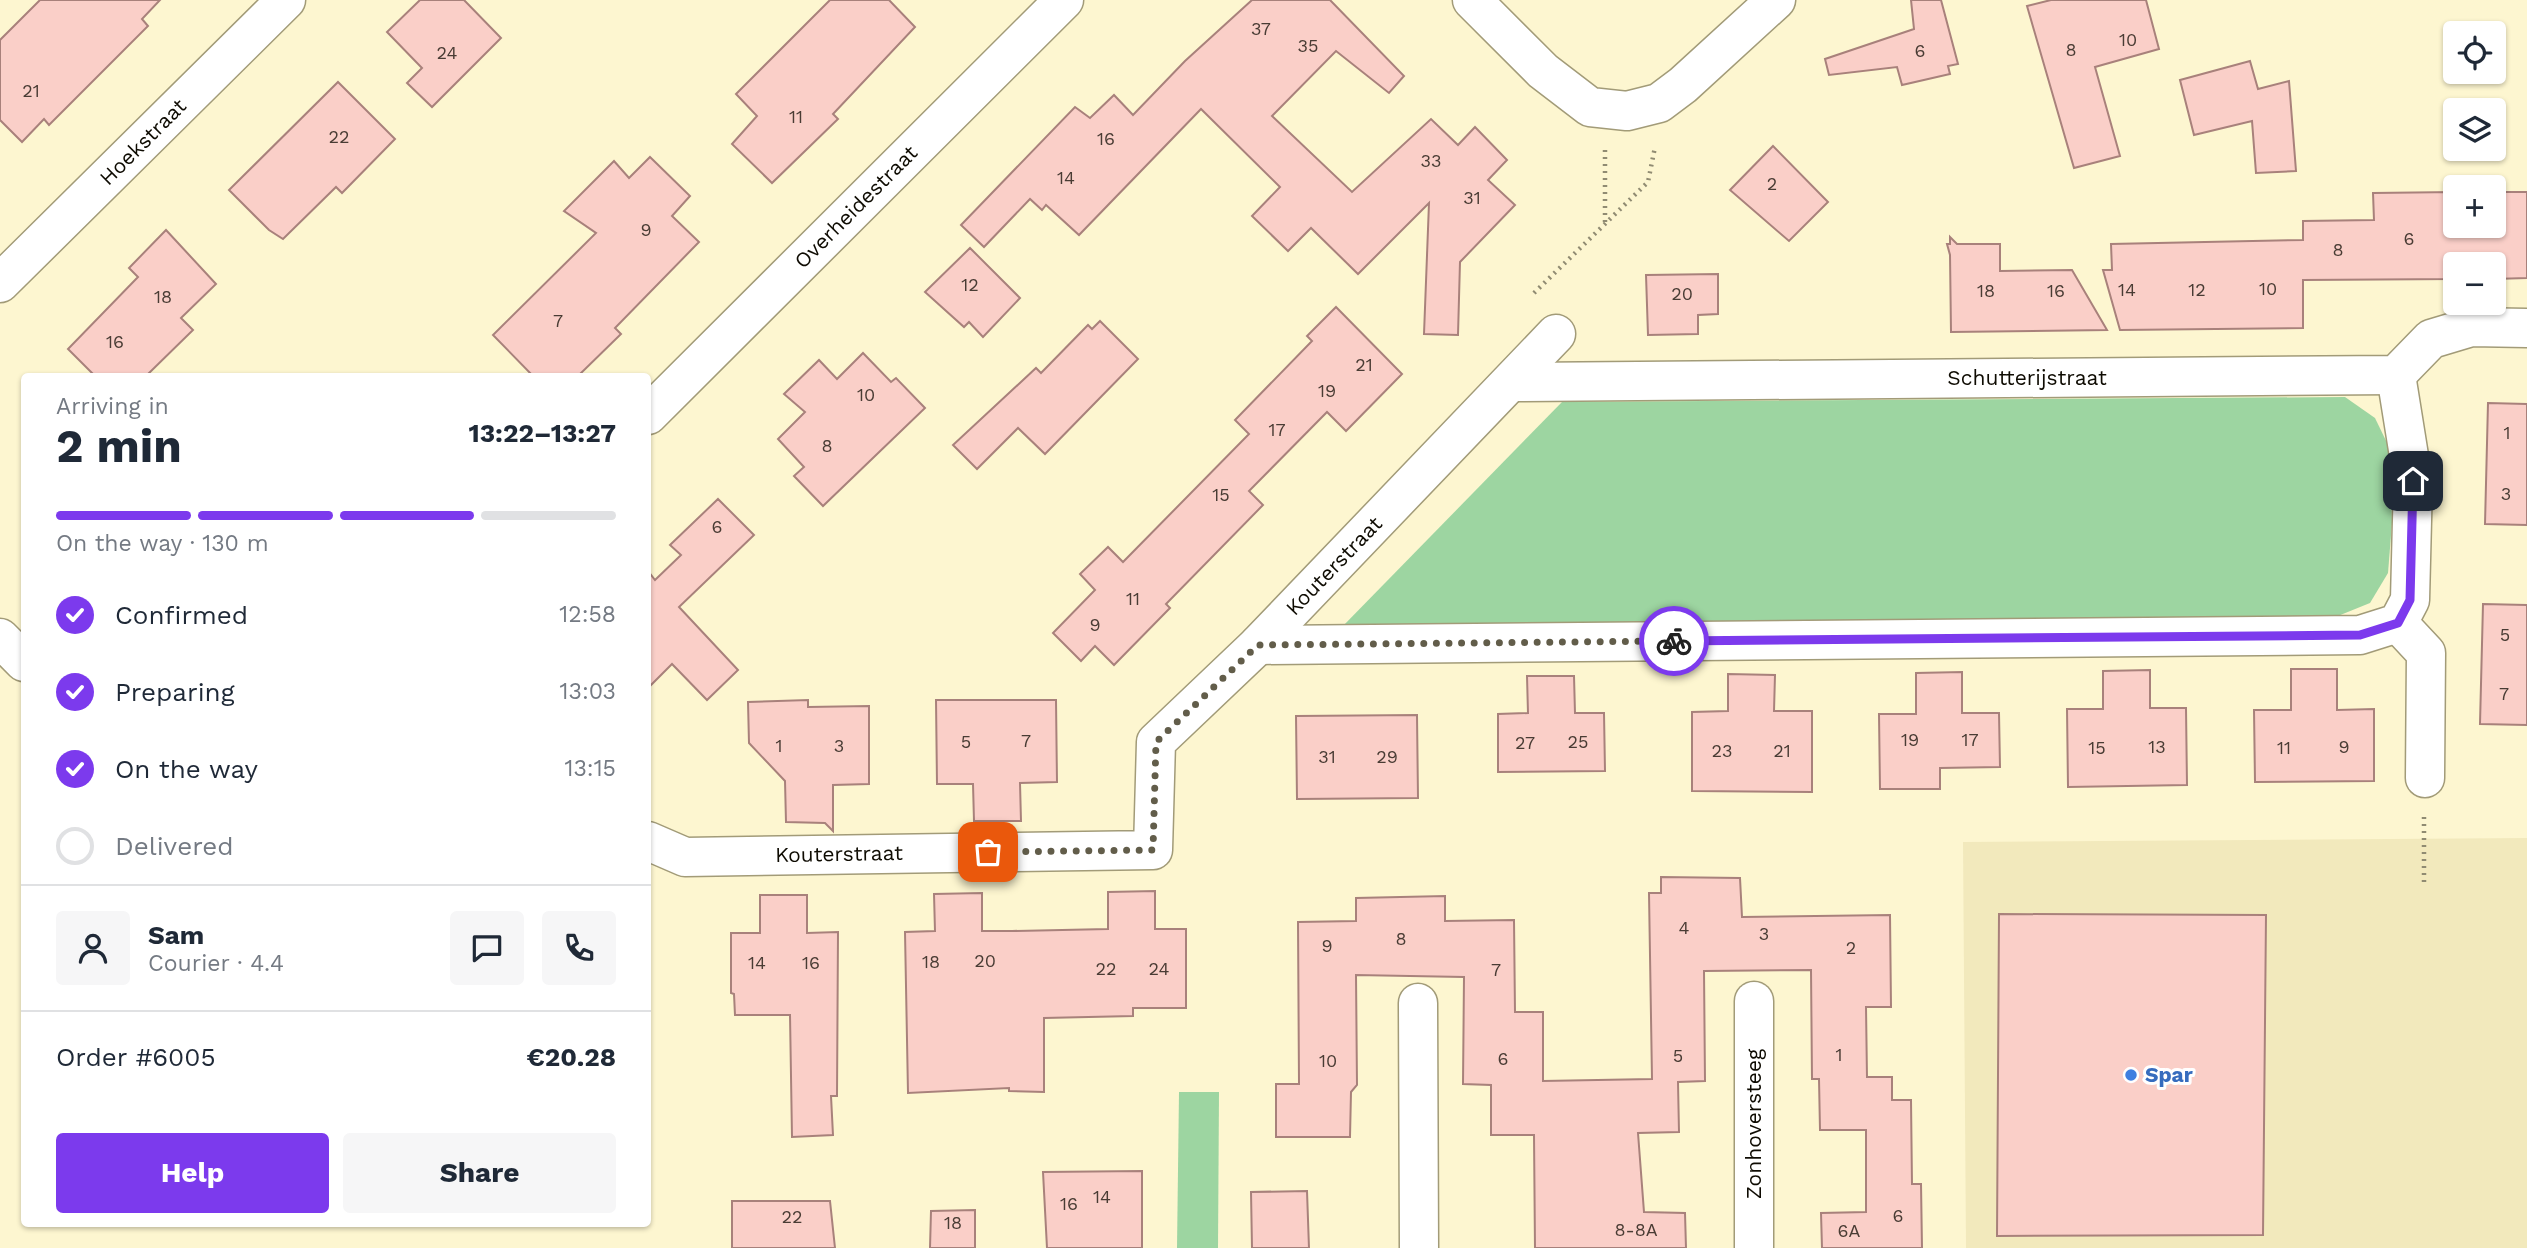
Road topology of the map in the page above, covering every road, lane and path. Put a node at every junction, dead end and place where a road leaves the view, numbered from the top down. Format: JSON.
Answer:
{"nodes":[{"id":1,"x":286,"y":0,"type":"edge"},
{"id":2,"x":1063,"y":0,"type":"edge"},
{"id":3,"x":1472,"y":0,"type":"edge"},
{"id":4,"x":1776,"y":0,"type":"edge"},
{"id":5,"x":1616,"y":125,"type":"junction"},
{"id":6,"x":1658,"y":134,"type":"dead end"},
{"id":7,"x":1605,"y":223,"type":"junction"},
{"id":8,"x":0,"y":283,"type":"edge"},
{"id":9,"x":1534,"y":293,"type":"dead end"},
{"id":10,"x":2527,"y":328,"type":"edge"},
{"id":11,"x":1556,"y":334,"type":"dead end"},
{"id":12,"x":2396,"y":375,"type":"junction"},
{"id":13,"x":1511,"y":382,"type":"junction"},
{"id":14,"x":651,"y":412,"type":"edge"},
{"id":15,"x":2398,"y":623,"type":"junction"},
{"id":16,"x":0,"y":638,"type":"edge"},
{"id":17,"x":1258,"y":645,"type":"junction"},
{"id":18,"x":21,"y":659,"type":"edge"},
{"id":19,"x":2425,"y":778,"type":"dead end"},
{"id":20,"x":2424,"y":839,"type":"dead end"},
{"id":21,"x":651,"y":842,"type":"edge"},
{"id":22,"x":2424,"y":883,"type":"dead end"},
{"id":23,"x":1755,"y":1001,"type":"dead end"},
{"id":24,"x":1418,"y":1003,"type":"dead end"},
{"id":25,"x":1419,"y":1248,"type":"edge"},
{"id":26,"x":1754,"y":1248,"type":"edge"}],
"edges":[{"from":1,"to":8,"type":"street","name":"Hoekstraat"},
{"from":2,"to":14,"type":"street","name":"Overheidestraat"},
{"from":3,"to":5,"type":"street"},
{"from":4,"to":5,"type":"street"},
{"from":5,"to":7,"type":"path"},
{"from":6,"to":7,"type":"path"},
{"from":7,"to":9,"type":"path"},
{"from":10,"to":12,"type":"street"},
{"from":11,"to":13,"type":"street","name":"Kouterstraat"},
{"from":12,"to":13,"type":"street","name":"Schutterijstraat"},
{"from":12,"to":15,"type":"street"},
{"from":13,"to":17,"type":"street","name":"Kouterstraat"},
{"from":15,"to":17,"type":"street"},
{"from":15,"to":19,"type":"street"},
{"from":16,"to":18,"type":"street"},
{"from":17,"to":21,"type":"street","name":"Kouterstraat"},
{"from":20,"to":22,"type":"path"},
{"from":23,"to":26,"type":"street","name":"Zonhoversteeg"},
{"from":24,"to":25,"type":"street"}]}
